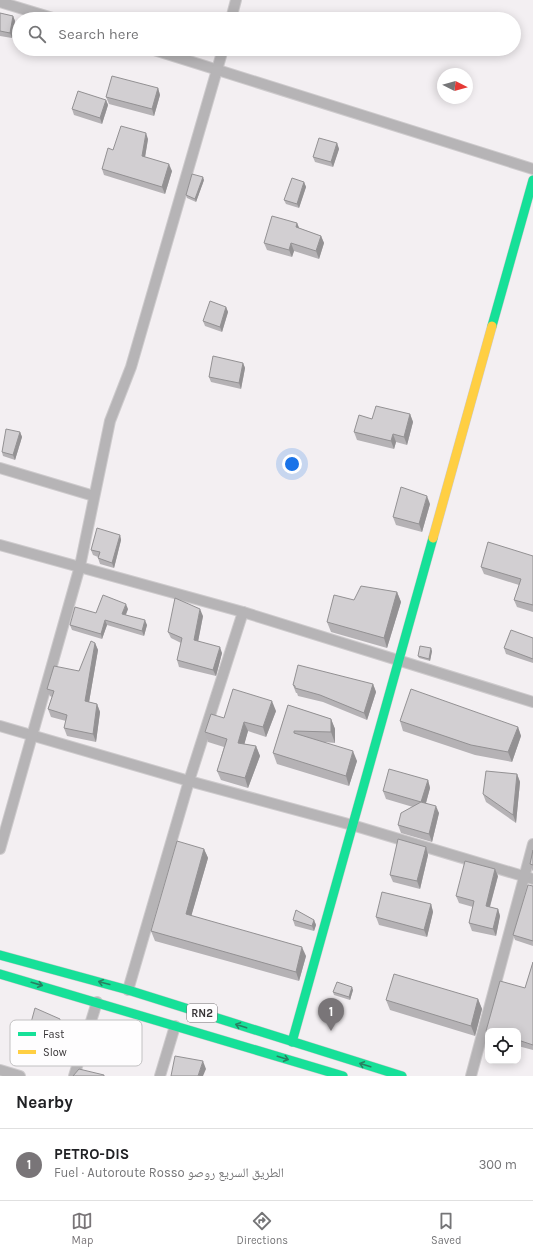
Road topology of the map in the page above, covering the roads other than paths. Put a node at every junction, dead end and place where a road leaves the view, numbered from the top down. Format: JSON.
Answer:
{"nodes":[{"id":1,"x":236,"y":0,"type":"edge"},
{"id":2,"x":0,"y":2,"type":"edge"},
{"id":3,"x":33,"y":12,"type":"edge"},
{"id":4,"x":233,"y":12,"type":"edge"},
{"id":5,"x":173,"y":56,"type":"edge"},
{"id":6,"x":221,"y":56,"type":"edge"},
{"id":7,"x":218,"y":70,"type":"junction"},
{"id":8,"x":533,"y":169,"type":"edge"},
{"id":9,"x":533,"y":180,"type":"edge"},
{"id":10,"x":0,"y":468,"type":"edge"},
{"id":11,"x":94,"y":496,"type":"junction"},
{"id":12,"x":0,"y":545,"type":"edge"},
{"id":13,"x":80,"y":566,"type":"junction"},
{"id":14,"x":243,"y":612,"type":"junction"},
{"id":15,"x":398,"y":659,"type":"junction"},
{"id":16,"x":533,"y":702,"type":"edge"},
{"id":17,"x":0,"y":726,"type":"edge"},
{"id":18,"x":32,"y":734,"type":"junction"},
{"id":19,"x":189,"y":781,"type":"junction"},
{"id":20,"x":352,"y":825,"type":"junction"},
{"id":21,"x":533,"y":844,"type":"edge"},
{"id":22,"x":0,"y":850,"type":"edge"},
{"id":23,"x":529,"y":878,"type":"edge"},
{"id":24,"x":0,"y":955,"type":"edge"},
{"id":25,"x":0,"y":974,"type":"edge"},
{"id":26,"x":128,"y":990,"type":"junction"},
{"id":27,"x":97,"y":1002,"type":"junction"},
{"id":28,"x":91,"y":1020,"type":"edge"},
{"id":29,"x":175,"y":1026,"type":"junction"},
{"id":30,"x":292,"y":1042,"type":"junction"},
{"id":31,"x":77,"y":1066,"type":"edge"},
{"id":32,"x":0,"y":1070,"type":"edge"},
{"id":33,"x":20,"y":1076,"type":"edge"},
{"id":34,"x":74,"y":1076,"type":"edge"},
{"id":35,"x":160,"y":1076,"type":"edge"},
{"id":36,"x":343,"y":1076,"type":"edge"},
{"id":37,"x":402,"y":1076,"type":"edge"},
{"id":38,"x":471,"y":1076,"type":"edge"}],
"edges":[{"from":1,"to":4,"type":"street"},
{"from":2,"to":3,"type":"street"},
{"from":5,"to":7,"type":"street"},
{"from":6,"to":7,"type":"street"},
{"from":7,"to":8,"type":"street"},
{"from":7,"to":11,"type":"street"},
{"from":9,"to":15,"type":"main road"},
{"from":10,"to":11,"type":"street"},
{"from":11,"to":13,"type":"street"},
{"from":12,"to":13,"type":"street"},
{"from":13,"to":14,"type":"street"},
{"from":13,"to":18,"type":"street"},
{"from":14,"to":15,"type":"street"},
{"from":14,"to":19,"type":"street"},
{"from":15,"to":16,"type":"street"},
{"from":15,"to":20,"type":"main road"},
{"from":17,"to":18,"type":"street"},
{"from":18,"to":19,"type":"street"},
{"from":18,"to":22,"type":"street"},
{"from":19,"to":20,"type":"street"},
{"from":19,"to":26,"type":"street"},
{"from":20,"to":23,"type":"street"},
{"from":20,"to":30,"type":"main road"},
{"from":21,"to":23,"type":"street"},
{"from":23,"to":38,"type":"street"},
{"from":26,"to":24,"type":"main road","number":"RN2","one_way":true},
{"from":25,"to":27,"type":"main road","number":"RN2","one_way":true},
{"from":30,"to":26,"type":"main road","number":"RN2","one_way":true},
{"from":27,"to":28,"type":"street"},
{"from":27,"to":29,"type":"main road","number":"RN2"},
{"from":29,"to":35,"type":"street"},
{"from":29,"to":36,"type":"main road","number":"RN2","one_way":true},
{"from":37,"to":30,"type":"main road","number":"RN2","one_way":true},
{"from":31,"to":34,"type":"street"},
{"from":32,"to":33,"type":"street"}]}
